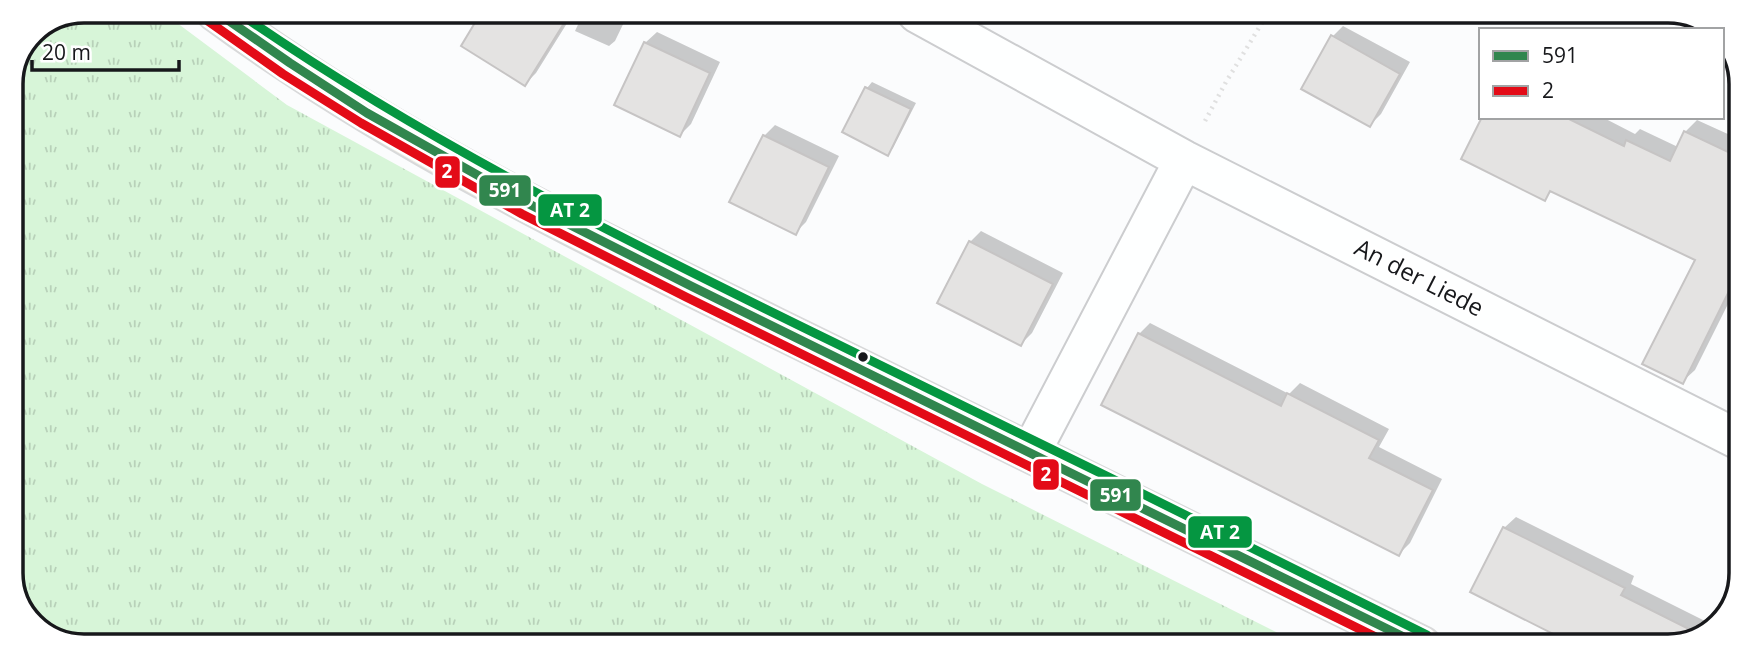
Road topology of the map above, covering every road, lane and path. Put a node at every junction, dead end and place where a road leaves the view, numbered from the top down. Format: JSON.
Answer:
{"nodes":[{"id":1,"x":231,"y":23,"type":"edge"},
{"id":2,"x":935,"y":23,"type":"edge"},
{"id":3,"x":1262,"y":23,"type":"edge"},
{"id":4,"x":1220,"y":92,"type":"dead end"},
{"id":5,"x":1184,"y":160,"type":"junction"},
{"id":6,"x":1729,"y":435,"type":"edge"},
{"id":7,"x":1031,"y":452,"type":"junction"},
{"id":8,"x":1398,"y":634,"type":"edge"}],
"edges":[{"from":1,"to":7,"type":"main road"},
{"from":2,"to":5,"type":"street","name":"An der Liede"},
{"from":3,"to":4,"type":"path"},
{"from":5,"to":6,"type":"street","name":"An der Liede"},
{"from":5,"to":7,"type":"street"},
{"from":7,"to":8,"type":"main road"}]}
